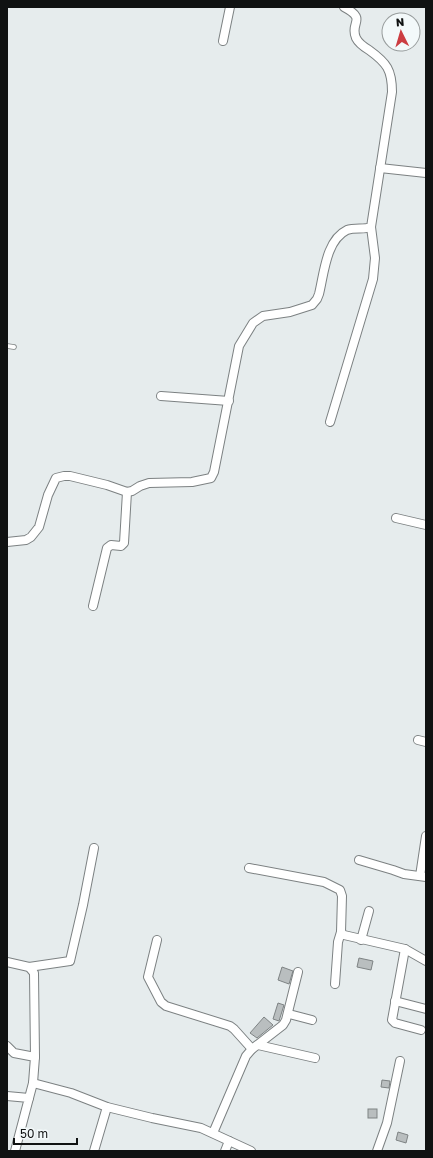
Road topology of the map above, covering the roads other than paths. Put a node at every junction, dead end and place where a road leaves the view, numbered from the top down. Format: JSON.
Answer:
{"nodes":[{"id":1,"x":230,"y":7,"type":"edge"},
{"id":2,"x":344,"y":7,"type":"edge"},
{"id":3,"x":223,"y":41,"type":"dead end"},
{"id":4,"x":380,"y":168,"type":"junction"},
{"id":5,"x":426,"y":173,"type":"edge"},
{"id":6,"x":371,"y":227,"type":"junction"},
{"id":7,"x":7,"y":346,"type":"edge"},
{"id":8,"x":14,"y":348,"type":"dead end"},
{"id":9,"x":161,"y":396,"type":"dead end"},
{"id":10,"x":229,"y":401,"type":"junction"},
{"id":11,"x":330,"y":422,"type":"dead end"},
{"id":12,"x":128,"y":492,"type":"junction"},
{"id":13,"x":396,"y":518,"type":"dead end"},
{"id":14,"x":426,"y":525,"type":"edge"},
{"id":15,"x":7,"y":542,"type":"edge"},
{"id":16,"x":93,"y":606,"type":"dead end"},
{"id":17,"x":426,"y":836,"type":"edge"},
{"id":18,"x":94,"y":848,"type":"dead end"},
{"id":19,"x":359,"y":860,"type":"dead end"},
{"id":20,"x":249,"y":868,"type":"dead end"},
{"id":21,"x":423,"y":877,"type":"edge"},
{"id":22,"x":368,"y":911,"type":"dead end"},
{"id":23,"x":341,"y":932,"type":"junction"},
{"id":24,"x":157,"y":940,"type":"dead end"},
{"id":25,"x":361,"y":940,"type":"junction"},
{"id":26,"x":405,"y":949,"type":"junction"},
{"id":27,"x":7,"y":962,"type":"edge"},
{"id":28,"x":426,"y":962,"type":"edge"},
{"id":29,"x":29,"y":967,"type":"junction"},
{"id":30,"x":298,"y":972,"type":"dead end"},
{"id":31,"x":335,"y":984,"type":"dead end"},
{"id":32,"x":396,"y":1001,"type":"junction"},
{"id":33,"x":426,"y":1009,"type":"edge"},
{"id":34,"x":288,"y":1014,"type":"junction"},
{"id":35,"x":312,"y":1020,"type":"dead end"},
{"id":36,"x":421,"y":1030,"type":"dead end"},
{"id":37,"x":7,"y":1046,"type":"edge"},
{"id":38,"x":255,"y":1047,"type":"junction"},
{"id":39,"x":35,"y":1057,"type":"junction"},
{"id":40,"x":314,"y":1058,"type":"dead end"},
{"id":41,"x":400,"y":1061,"type":"dead end"},
{"id":42,"x":34,"y":1083,"type":"junction"},
{"id":43,"x":7,"y":1096,"type":"edge"},
{"id":44,"x":29,"y":1098,"type":"junction"},
{"id":45,"x":107,"y":1107,"type":"junction"},
{"id":46,"x":213,"y":1133,"type":"junction"},
{"id":47,"x":229,"y":1141,"type":"junction"},
{"id":48,"x":15,"y":1151,"type":"edge"},
{"id":49,"x":94,"y":1151,"type":"edge"},
{"id":50,"x":225,"y":1151,"type":"edge"},
{"id":51,"x":251,"y":1151,"type":"edge"},
{"id":52,"x":377,"y":1151,"type":"edge"}],
"edges":[{"from":1,"to":3,"type":"street"},
{"from":2,"to":4,"type":"street"},
{"from":4,"to":5,"type":"street"},
{"from":4,"to":6,"type":"street"},
{"from":6,"to":10,"type":"street"},
{"from":6,"to":11,"type":"street"},
{"from":7,"to":8,"type":"lane"},
{"from":9,"to":10,"type":"street"},
{"from":10,"to":12,"type":"street"},
{"from":12,"to":15,"type":"street"},
{"from":12,"to":16,"type":"street"},
{"from":13,"to":14,"type":"street"},
{"from":17,"to":21,"type":"street"},
{"from":18,"to":29,"type":"street"},
{"from":19,"to":21,"type":"street"},
{"from":20,"to":23,"type":"street"},
{"from":22,"to":25,"type":"street"},
{"from":23,"to":25,"type":"street"},
{"from":23,"to":31,"type":"street"},
{"from":24,"to":38,"type":"street"},
{"from":25,"to":26,"type":"street"},
{"from":26,"to":28,"type":"street"},
{"from":26,"to":32,"type":"street"},
{"from":27,"to":29,"type":"street"},
{"from":29,"to":39,"type":"street"},
{"from":30,"to":34,"type":"street"},
{"from":32,"to":33,"type":"street"},
{"from":32,"to":36,"type":"street"},
{"from":34,"to":35,"type":"street"},
{"from":34,"to":38,"type":"street"},
{"from":37,"to":39,"type":"street"},
{"from":38,"to":40,"type":"street"},
{"from":38,"to":46,"type":"street"},
{"from":39,"to":42,"type":"street"},
{"from":41,"to":52,"type":"street"},
{"from":42,"to":44,"type":"street"},
{"from":42,"to":45,"type":"street"},
{"from":43,"to":44,"type":"street"},
{"from":44,"to":48,"type":"street"},
{"from":45,"to":46,"type":"street"},
{"from":45,"to":49,"type":"street"},
{"from":46,"to":47,"type":"street"},
{"from":47,"to":50,"type":"street"},
{"from":47,"to":51,"type":"street"}]}
